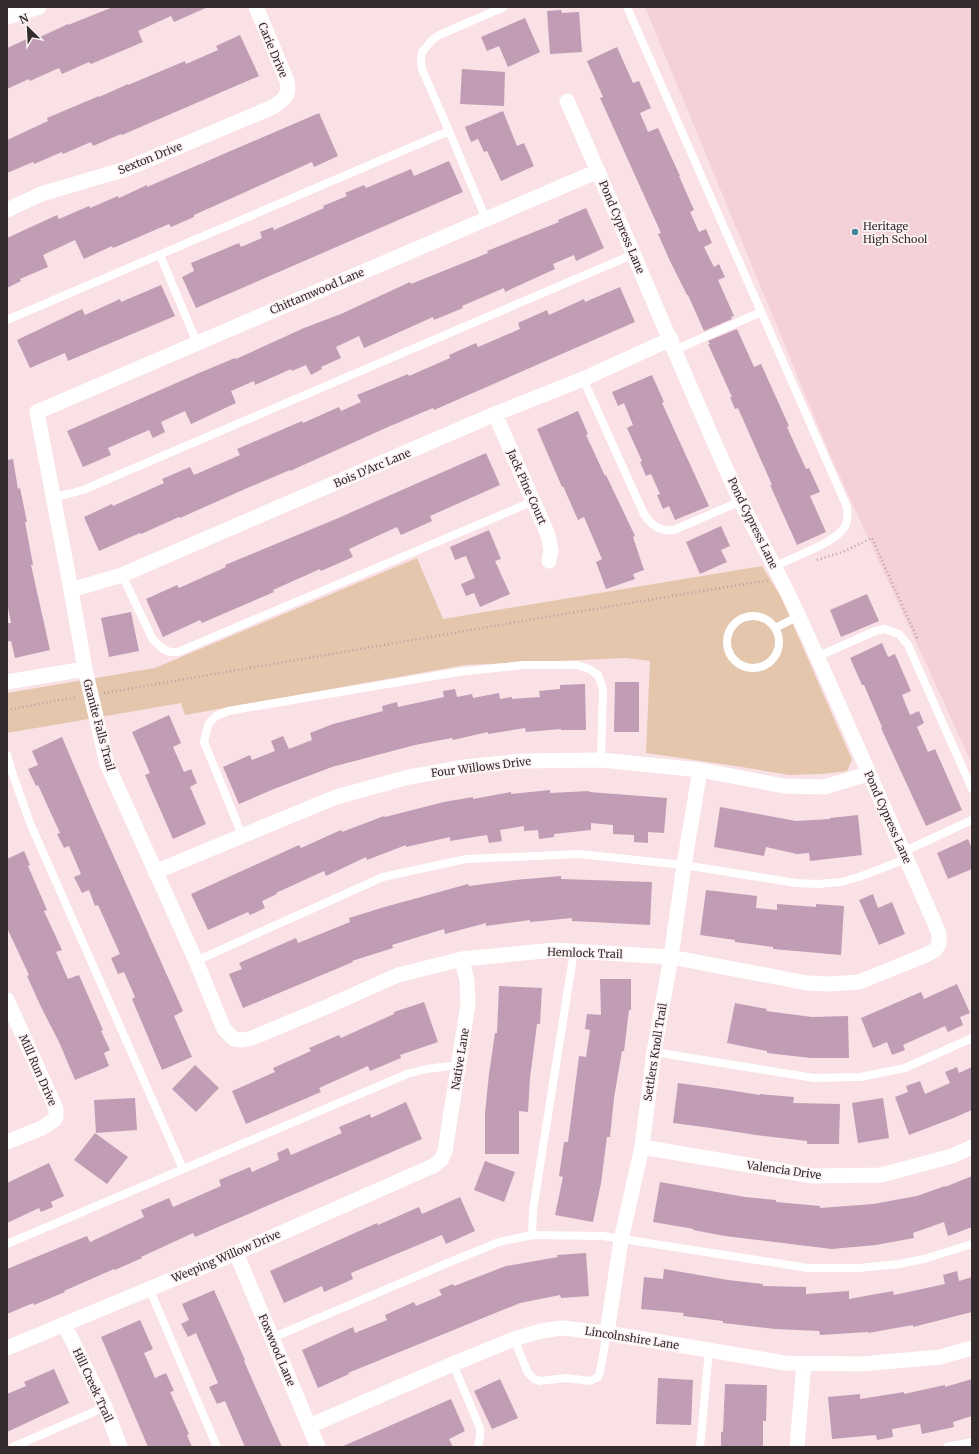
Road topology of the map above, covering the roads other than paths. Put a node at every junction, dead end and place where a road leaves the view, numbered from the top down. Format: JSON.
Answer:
{"nodes":[{"id":1,"x":39,"y":7,"type":"edge"},
{"id":2,"x":256,"y":7,"type":"edge"},
{"id":3,"x":504,"y":7,"type":"edge"},
{"id":4,"x":628,"y":7,"type":"edge"},
{"id":5,"x":7,"y":17,"type":"edge"},
{"id":6,"x":287,"y":93,"type":"joint"},
{"id":7,"x":566,"y":101,"type":"dead end"},
{"id":8,"x":449,"y":132,"type":"junction"},
{"id":9,"x":598,"y":171,"type":"junction"},
{"id":10,"x":7,"y":210,"type":"edge"},
{"id":11,"x":486,"y":219,"type":"junction"},
{"id":12,"x":634,"y":254,"type":"junction"},
{"id":13,"x":160,"y":255,"type":"junction"},
{"id":14,"x":761,"y":312,"type":"junction"},
{"id":15,"x":7,"y":320,"type":"edge"},
{"id":16,"x":197,"y":343,"type":"junction"},
{"id":17,"x":673,"y":345,"type":"junction"},
{"id":18,"x":583,"y":379,"type":"junction"},
{"id":19,"x":37,"y":412,"type":"joint"},
{"id":20,"x":496,"y":414,"type":"junction"},
{"id":21,"x":53,"y":497,"type":"junction"},
{"id":22,"x":534,"y":501,"type":"junction"},
{"id":23,"x":741,"y":501,"type":"junction"},
{"id":24,"x":549,"y":561,"type":"dead end"},
{"id":25,"x":775,"y":566,"type":"junction"},
{"id":26,"x":122,"y":575,"type":"junction"},
{"id":27,"x":71,"y":590,"type":"junction"},
{"id":28,"x":799,"y":616,"type":"junction"},
{"id":29,"x":775,"y":628,"type":"junction"},
{"id":30,"x":817,"y":657,"type":"junction"},
{"id":31,"x":85,"y":669,"type":"junction"},
{"id":32,"x":7,"y":682,"type":"edge"},
{"id":33,"x":7,"y":755,"type":"edge"},
{"id":34,"x":601,"y":760,"type":"junction"},
{"id":35,"x":700,"y":770,"type":"junction"},
{"id":36,"x":868,"y":774,"type":"junction"},
{"id":37,"x":972,"y":789,"type":"edge"},
{"id":38,"x":972,"y":820,"type":"edge"},
{"id":39,"x":242,"y":835,"type":"junction"},
{"id":40,"x":905,"y":855,"type":"junction"},
{"id":41,"x":684,"y":865,"type":"junction"},
{"id":42,"x":155,"y":872,"type":"junction"},
{"id":43,"x":939,"y":944,"type":"joint"},
{"id":44,"x":574,"y":951,"type":"junction"},
{"id":45,"x":671,"y":957,"type":"junction"},
{"id":46,"x":462,"y":959,"type":"junction"},
{"id":47,"x":196,"y":961,"type":"junction"},
{"id":48,"x":7,"y":1000,"type":"edge"},
{"id":49,"x":972,"y":1038,"type":"edge"},
{"id":50,"x":234,"y":1039,"type":"joint"},
{"id":51,"x":654,"y":1052,"type":"junction"},
{"id":52,"x":459,"y":1065,"type":"junction"},
{"id":53,"x":7,"y":1142,"type":"edge"},
{"id":54,"x":642,"y":1147,"type":"junction"},
{"id":55,"x":972,"y":1147,"type":"edge"},
{"id":56,"x":442,"y":1158,"type":"joint"},
{"id":57,"x":183,"y":1169,"type":"junction"},
{"id":58,"x":532,"y":1235,"type":"junction"},
{"id":59,"x":621,"y":1240,"type":"junction"},
{"id":60,"x":7,"y":1244,"type":"edge"},
{"id":61,"x":972,"y":1244,"type":"edge"},
{"id":62,"x":236,"y":1253,"type":"junction"},
{"id":63,"x":149,"y":1288,"type":"junction"},
{"id":64,"x":64,"y":1324,"type":"junction"},
{"id":65,"x":607,"y":1333,"type":"junction"},
{"id":66,"x":272,"y":1338,"type":"junction"},
{"id":67,"x":514,"y":1339,"type":"junction"},
{"id":68,"x":7,"y":1348,"type":"edge"},
{"id":69,"x":972,"y":1348,"type":"edge"},
{"id":70,"x":709,"y":1350,"type":"junction"},
{"id":71,"x":804,"y":1363,"type":"junction"},
{"id":72,"x":453,"y":1364,"type":"junction"},
{"id":73,"x":105,"y":1407,"type":"junction"},
{"id":74,"x":309,"y":1426,"type":"junction"},
{"id":75,"x":972,"y":1442,"type":"edge"},
{"id":76,"x":13,"y":1447,"type":"edge"},
{"id":77,"x":120,"y":1447,"type":"edge"},
{"id":78,"x":217,"y":1447,"type":"edge"},
{"id":79,"x":318,"y":1447,"type":"edge"},
{"id":80,"x":478,"y":1447,"type":"edge"},
{"id":81,"x":700,"y":1447,"type":"edge"},
{"id":82,"x":797,"y":1447,"type":"edge"},
{"id":83,"x":947,"y":1447,"type":"edge"}],
"edges":[{"from":1,"to":5,"type":"street"},
{"from":2,"to":6,"type":"street","name":"Carie Drive"},
{"from":3,"to":8,"type":"lane"},
{"from":4,"to":14,"type":"lane"},
{"from":6,"to":10,"type":"street","name":"Sexton Drive"},
{"from":7,"to":9,"type":"street","name":"Pond Cypress Lane"},
{"from":8,"to":11,"type":"lane"},
{"from":8,"to":13,"type":"lane"},
{"from":9,"to":11,"type":"street","name":"Chittamwood Lane"},
{"from":9,"to":12,"type":"street","name":"Pond Cypress Lane"},
{"from":11,"to":16,"type":"street","name":"Chittamwood Lane"},
{"from":12,"to":17,"type":"street","name":"Pond Cypress Lane"},
{"from":12,"to":21,"type":"lane"},
{"from":13,"to":15,"type":"lane"},
{"from":13,"to":16,"type":"lane"},
{"from":14,"to":17,"type":"lane"},
{"from":14,"to":25,"type":"lane"},
{"from":16,"to":19,"type":"street","name":"Chittamwood Lane"},
{"from":17,"to":18,"type":"street","name":"Bois D'Arc Lane"},
{"from":17,"to":23,"type":"street","name":"Pond Cypress Lane"},
{"from":18,"to":20,"type":"street","name":"Bois D'Arc Lane"},
{"from":18,"to":23,"type":"lane"},
{"from":19,"to":21,"type":"street","name":"Granite Falls Trail"},
{"from":20,"to":22,"type":"street","name":"Jack Pine Court"},
{"from":20,"to":26,"type":"street","name":"Bois D'Arc Lane"},
{"from":21,"to":27,"type":"street","name":"Granite Falls Trail"},
{"from":22,"to":24,"type":"street","name":"Jack Pine Court"},
{"from":22,"to":26,"type":"lane"},
{"from":23,"to":25,"type":"street","name":"Pond Cypress Lane"},
{"from":25,"to":28,"type":"street","name":"Pond Cypress Lane"},
{"from":26,"to":27,"type":"street","name":"Bois D'Arc Lane"},
{"from":27,"to":31,"type":"street","name":"Granite Falls Trail"},
{"from":28,"to":29,"type":"lane"},
{"from":28,"to":30,"type":"street","name":"Pond Cypress Lane"},
{"from":29,"to":29,"type":"lane"},
{"from":30,"to":36,"type":"street","name":"Pond Cypress Lane"},
{"from":30,"to":37,"type":"lane"},
{"from":31,"to":32,"type":"street"},
{"from":31,"to":42,"type":"street","name":"Granite Falls Trail"},
{"from":33,"to":57,"type":"lane"},
{"from":34,"to":35,"type":"street","name":"Four Willows Drive"},
{"from":34,"to":39,"type":"street","name":"Four Willows Drive"},
{"from":34,"to":39,"type":"lane"},
{"from":35,"to":36,"type":"street","name":"Four Willows Drive"},
{"from":35,"to":41,"type":"street","name":"Settlers Knoll Trail"},
{"from":36,"to":40,"type":"street","name":"Pond Cypress Lane"},
{"from":38,"to":40,"type":"lane"},
{"from":39,"to":42,"type":"street","name":"Four Willows Drive"},
{"from":40,"to":41,"type":"lane"},
{"from":40,"to":43,"type":"street","name":"Pond Cypress Lane"},
{"from":41,"to":45,"type":"street","name":"Settlers Knoll Trail"},
{"from":41,"to":47,"type":"lane"},
{"from":42,"to":47,"type":"street","name":"Granite Falls Trail"},
{"from":43,"to":45,"type":"street","name":"Hemlock Trail"},
{"from":44,"to":45,"type":"street","name":"Hemlock Trail"},
{"from":44,"to":46,"type":"street","name":"Hemlock Trail"},
{"from":44,"to":58,"type":"lane"},
{"from":45,"to":51,"type":"street","name":"Settlers Knoll Trail"},
{"from":46,"to":50,"type":"street","name":"Hemlock Trail"},
{"from":46,"to":52,"type":"street","name":"Native Lane"},
{"from":47,"to":50,"type":"street","name":"Granite Falls Trail"},
{"from":48,"to":53,"type":"street","name":"Mill Run Drive"},
{"from":49,"to":51,"type":"lane"},
{"from":51,"to":54,"type":"street","name":"Settlers Knoll Trail"},
{"from":52,"to":56,"type":"street","name":"Native Lane"},
{"from":52,"to":57,"type":"lane"},
{"from":54,"to":55,"type":"street","name":"Valencia Drive"},
{"from":54,"to":59,"type":"street","name":"Settlers Knoll Trail"},
{"from":56,"to":62,"type":"street","name":"Weeping Willow Drive"},
{"from":57,"to":60,"type":"lane"},
{"from":58,"to":59,"type":"lane"},
{"from":58,"to":66,"type":"lane"},
{"from":59,"to":61,"type":"lane"},
{"from":59,"to":65,"type":"street","name":"Settlers Knoll Trail"},
{"from":62,"to":63,"type":"street","name":"Weeping Willow Drive"},
{"from":62,"to":66,"type":"street","name":"Foxwood Lane"},
{"from":63,"to":64,"type":"street","name":"Weeping Willow Drive"},
{"from":63,"to":78,"type":"lane"},
{"from":64,"to":68,"type":"street","name":"Weeping Willow Drive"},
{"from":64,"to":73,"type":"street","name":"Hill Creek Trail"},
{"from":65,"to":67,"type":"street","name":"Lincolnshire Lane"},
{"from":65,"to":67,"type":"lane"},
{"from":65,"to":70,"type":"street","name":"Lincolnshire Lane"},
{"from":66,"to":74,"type":"street","name":"Foxwood Lane"},
{"from":67,"to":72,"type":"street","name":"Lincolnshire Lane"},
{"from":69,"to":71,"type":"street","name":"Lincolnshire Lane"},
{"from":70,"to":71,"type":"street","name":"Lincolnshire Lane"},
{"from":70,"to":81,"type":"lane"},
{"from":71,"to":82,"type":"street"},
{"from":72,"to":74,"type":"street","name":"Lincolnshire Lane"},
{"from":72,"to":80,"type":"lane"},
{"from":73,"to":76,"type":"lane"},
{"from":73,"to":77,"type":"street","name":"Hill Creek Trail"},
{"from":74,"to":79,"type":"street","name":"Foxwood Lane"},
{"from":75,"to":83,"type":"lane"}]}
